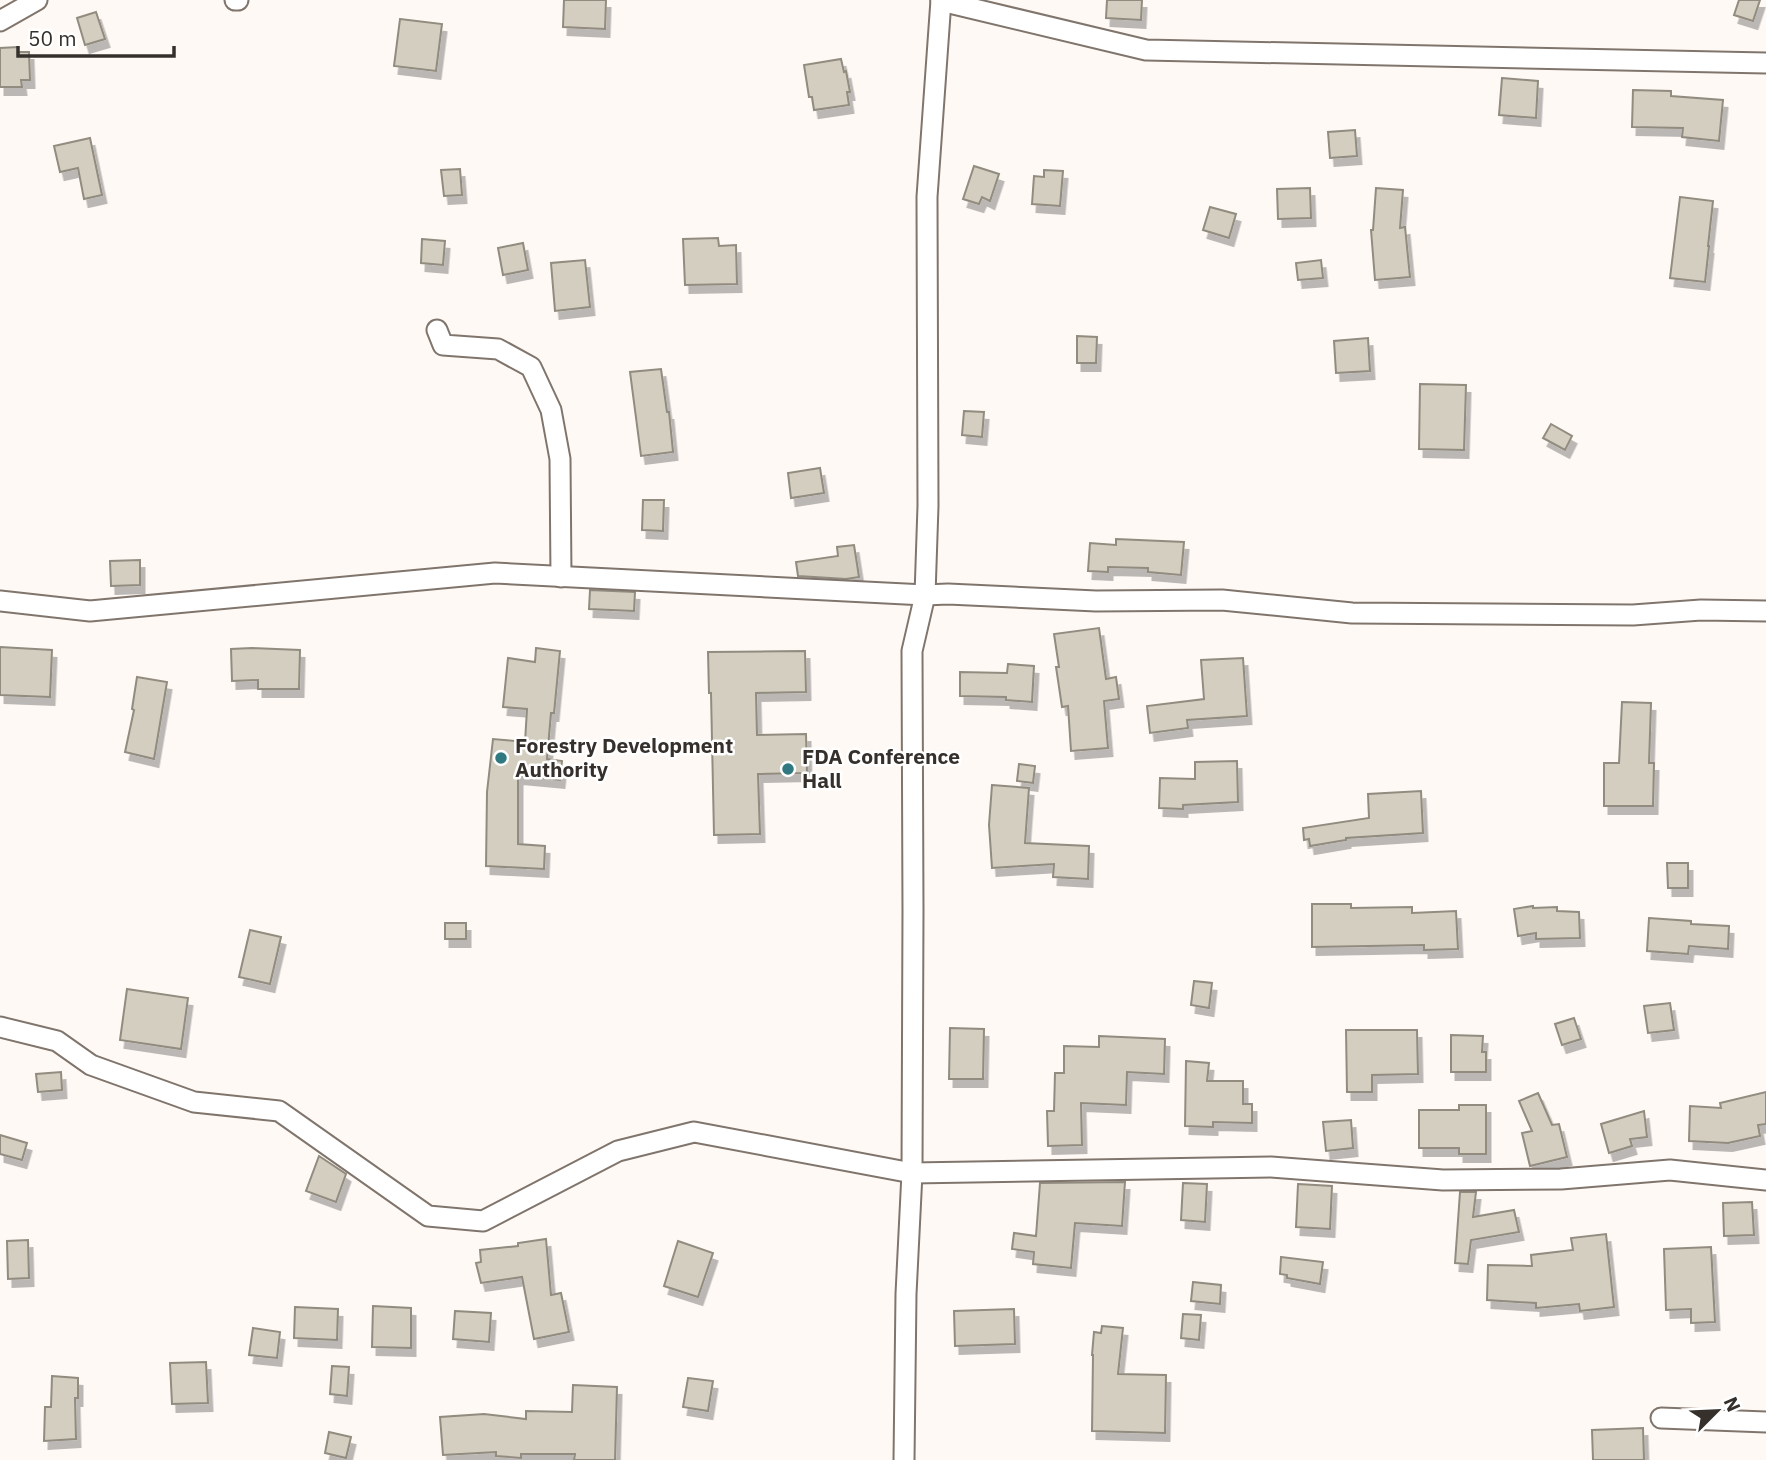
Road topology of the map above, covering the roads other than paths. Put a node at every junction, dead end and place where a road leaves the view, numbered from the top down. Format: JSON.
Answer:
{"nodes":[{"id":1,"x":37,"y":0,"type":"edge"},
{"id":2,"x":941,"y":1,"type":"edge"},
{"id":3,"x":0,"y":21,"type":"edge"},
{"id":4,"x":1766,"y":63,"type":"edge"},
{"id":5,"x":437,"y":330,"type":"dead end"},
{"id":6,"x":561,"y":577,"type":"junction"},
{"id":7,"x":925,"y":595,"type":"junction"},
{"id":8,"x":0,"y":601,"type":"edge"},
{"id":9,"x":1766,"y":611,"type":"edge"},
{"id":10,"x":0,"y":1027,"type":"edge"},
{"id":11,"x":912,"y":1172,"type":"junction"},
{"id":12,"x":1766,"y":1180,"type":"edge"},
{"id":13,"x":1661,"y":1418,"type":"dead end"},
{"id":14,"x":1766,"y":1422,"type":"edge"},
{"id":15,"x":904,"y":1460,"type":"edge"}],
"edges":[{"from":1,"to":3,"type":"street"},
{"from":2,"to":4,"type":"street"},
{"from":2,"to":7,"type":"street"},
{"from":5,"to":6,"type":"street"},
{"from":6,"to":7,"type":"street"},
{"from":6,"to":8,"type":"street"},
{"from":7,"to":9,"type":"street"},
{"from":7,"to":11,"type":"street"},
{"from":10,"to":11,"type":"street"},
{"from":11,"to":12,"type":"street"},
{"from":11,"to":15,"type":"street"},
{"from":13,"to":14,"type":"street"}]}
